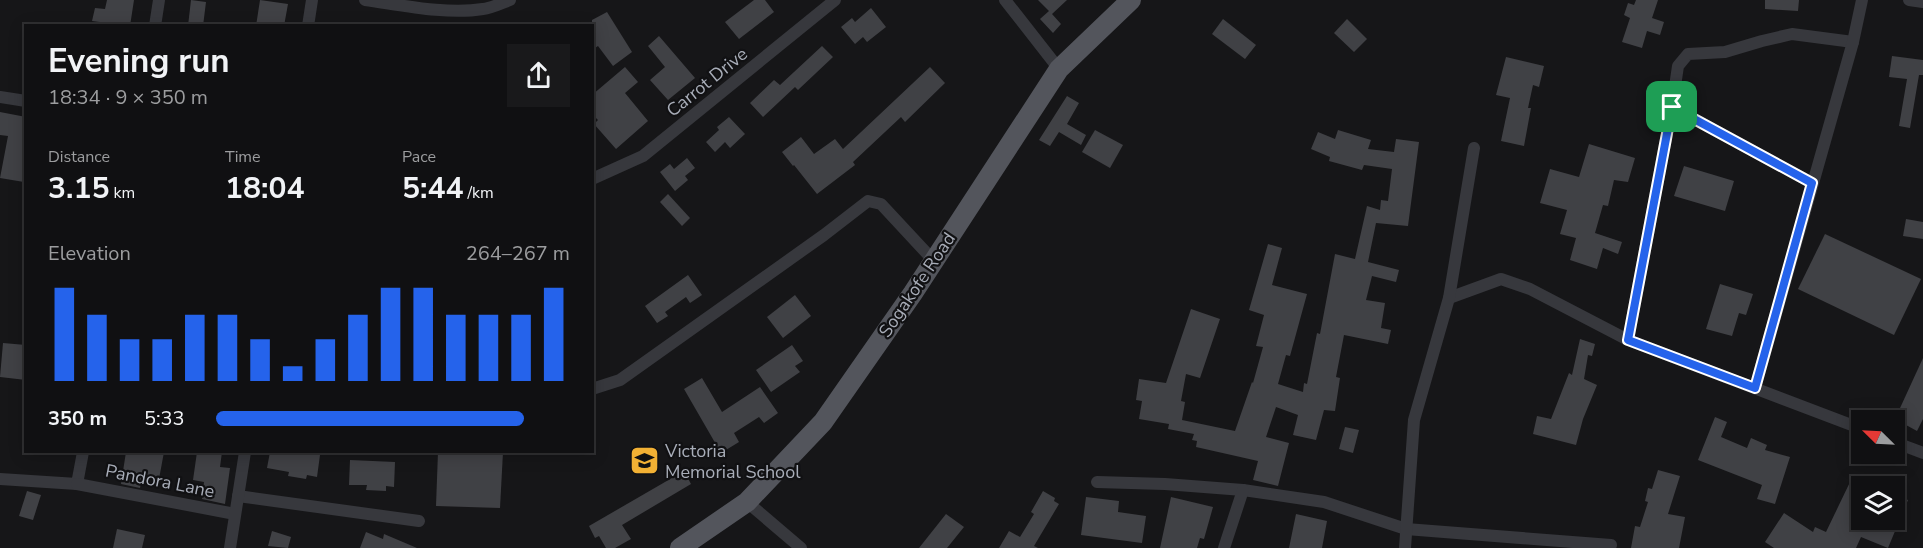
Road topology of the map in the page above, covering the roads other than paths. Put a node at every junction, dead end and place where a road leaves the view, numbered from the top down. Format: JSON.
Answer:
{"nodes":[{"id":1,"x":159,"y":0,"type":"edge"},
{"id":2,"x":312,"y":0,"type":"edge"},
{"id":3,"x":365,"y":0,"type":"edge"},
{"id":4,"x":510,"y":0,"type":"edge"},
{"id":5,"x":836,"y":0,"type":"edge"},
{"id":6,"x":1005,"y":0,"type":"edge"},
{"id":7,"x":1131,"y":0,"type":"edge"},
{"id":8,"x":1862,"y":0,"type":"edge"},
{"id":9,"x":1910,"y":0,"type":"edge"},
{"id":10,"x":1923,"y":2,"type":"edge"},
{"id":11,"x":410,"y":3,"type":"edge"},
{"id":12,"x":155,"y":24,"type":"edge"},
{"id":13,"x":308,"y":24,"type":"edge"},
{"id":14,"x":1852,"y":42,"type":"junction"},
{"id":15,"x":1059,"y":69,"type":"junction"},
{"id":16,"x":0,"y":97,"type":"edge"},
{"id":17,"x":24,"y":101,"type":"edge"},
{"id":18,"x":1672,"y":107,"type":"junction"},
{"id":19,"x":1474,"y":148,"type":"dead end"},
{"id":20,"x":594,"y":178,"type":"edge"},
{"id":21,"x":1812,"y":183,"type":"junction"},
{"id":22,"x":934,"y":261,"type":"junction"},
{"id":23,"x":1449,"y":298,"type":"junction"},
{"id":24,"x":1628,"y":340,"type":"junction"},
{"id":25,"x":594,"y":388,"type":"edge"},
{"id":26,"x":1755,"y":388,"type":"junction"},
{"id":27,"x":1851,"y":425,"type":"edge"},
{"id":28,"x":1905,"y":446,"type":"edge"},
{"id":29,"x":83,"y":453,"type":"edge"},
{"id":30,"x":245,"y":453,"type":"edge"},
{"id":31,"x":1923,"y":453,"type":"edge"},
{"id":32,"x":0,"y":479,"type":"edge"},
{"id":33,"x":1097,"y":482,"type":"dead end"},
{"id":34,"x":77,"y":484,"type":"junction"},
{"id":35,"x":1243,"y":490,"type":"junction"},
{"id":36,"x":238,"y":496,"type":"junction"},
{"id":37,"x":747,"y":502,"type":"junction"},
{"id":38,"x":235,"y":514,"type":"junction"},
{"id":39,"x":419,"y":521,"type":"dead end"},
{"id":40,"x":1406,"y":529,"type":"junction"},
{"id":41,"x":1611,"y":545,"type":"dead end"},
{"id":42,"x":230,"y":548,"type":"edge"},
{"id":43,"x":680,"y":548,"type":"edge"},
{"id":44,"x":801,"y":548,"type":"edge"},
{"id":45,"x":1224,"y":548,"type":"edge"},
{"id":46,"x":1405,"y":548,"type":"edge"}],
"edges":[{"from":1,"to":12,"type":"street"},
{"from":2,"to":13,"type":"street"},
{"from":3,"to":11,"type":"street"},
{"from":4,"to":11,"type":"street"},
{"from":5,"to":20,"type":"street","name":"Carrot Drive"},
{"from":6,"to":15,"type":"street"},
{"from":7,"to":15,"type":"main road","name":"Sogakofe Road"},
{"from":8,"to":14,"type":"street"},
{"from":9,"to":10,"type":"street"},
{"from":14,"to":18,"type":"street"},
{"from":14,"to":21,"type":"street"},
{"from":15,"to":22,"type":"main road","name":"Sogakofe Road"},
{"from":16,"to":17,"type":"street"},
{"from":18,"to":21,"type":"street"},
{"from":18,"to":24,"type":"street"},
{"from":19,"to":23,"type":"street"},
{"from":21,"to":26,"type":"street"},
{"from":22,"to":25,"type":"street"},
{"from":22,"to":37,"type":"main road","name":"Sogakofe Road"},
{"from":23,"to":24,"type":"street"},
{"from":23,"to":40,"type":"street"},
{"from":24,"to":26,"type":"street"},
{"from":26,"to":27,"type":"street"},
{"from":28,"to":31,"type":"street"},
{"from":29,"to":34,"type":"street"},
{"from":30,"to":36,"type":"street"},
{"from":32,"to":34,"type":"street","name":"Pandora Lane"},
{"from":33,"to":35,"type":"street"},
{"from":34,"to":38,"type":"street","name":"Pandora Lane"},
{"from":35,"to":40,"type":"street"},
{"from":35,"to":45,"type":"street"},
{"from":36,"to":38,"type":"street"},
{"from":36,"to":39,"type":"street"},
{"from":37,"to":43,"type":"main road","name":"Sogakofe Road"},
{"from":37,"to":44,"type":"street"},
{"from":38,"to":42,"type":"street"},
{"from":40,"to":41,"type":"street"},
{"from":40,"to":46,"type":"street"}]}
